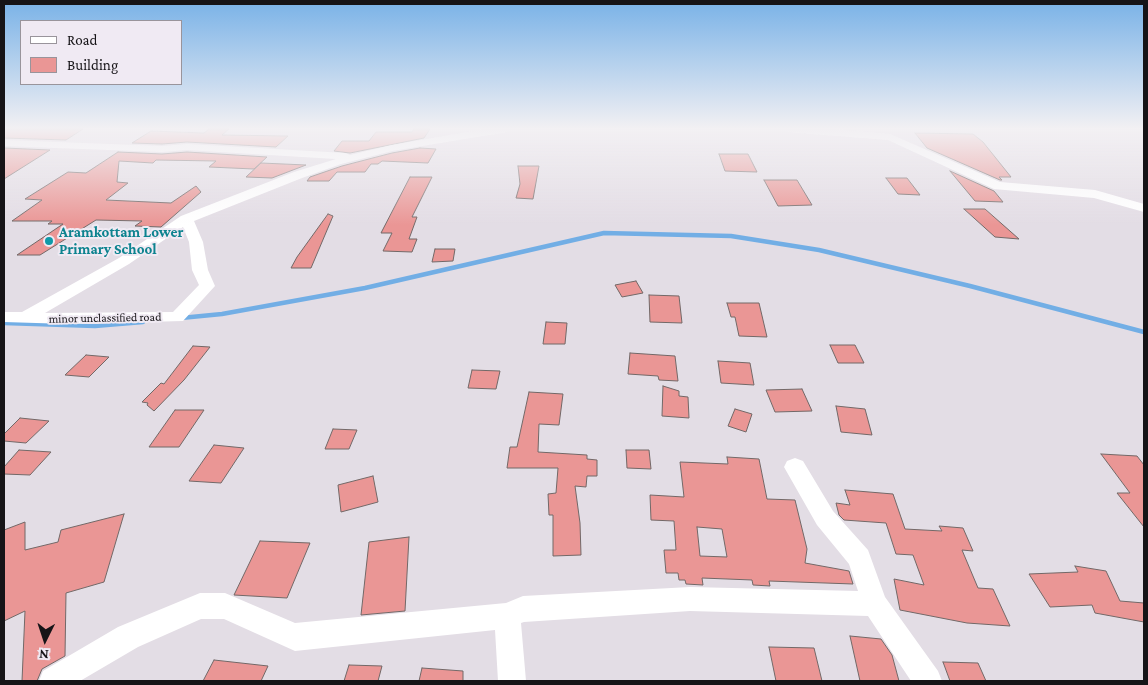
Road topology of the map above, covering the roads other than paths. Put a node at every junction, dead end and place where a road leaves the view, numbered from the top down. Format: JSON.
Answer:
{"nodes":[{"id":1,"x":342,"y":161,"type":"edge"},
{"id":2,"x":947,"y":161,"type":"edge"},
{"id":3,"x":1144,"y":208,"type":"edge"},
{"id":4,"x":186,"y":219,"type":"junction"},
{"id":5,"x":4,"y":318,"type":"edge"},
{"id":6,"x":24,"y":318,"type":"junction"},
{"id":7,"x":795,"y":467,"type":"dead end"},
{"id":8,"x":875,"y":604,"type":"junction"},
{"id":9,"x":507,"y":616,"type":"junction"},
{"id":10,"x":52,"y":681,"type":"edge"},
{"id":11,"x":512,"y":681,"type":"edge"},
{"id":12,"x":928,"y":681,"type":"edge"}],
"edges":[{"from":1,"to":4,"type":"street"},
{"from":2,"to":3,"type":"street"},
{"from":4,"to":6,"type":"street"},
{"from":4,"to":6,"type":"street","name":"minor unclassified road"},
{"from":5,"to":6,"type":"street","name":"minor unclassified road"},
{"from":7,"to":8,"type":"street"},
{"from":8,"to":9,"type":"street"},
{"from":8,"to":12,"type":"street"},
{"from":9,"to":10,"type":"street"},
{"from":9,"to":11,"type":"street"}]}
